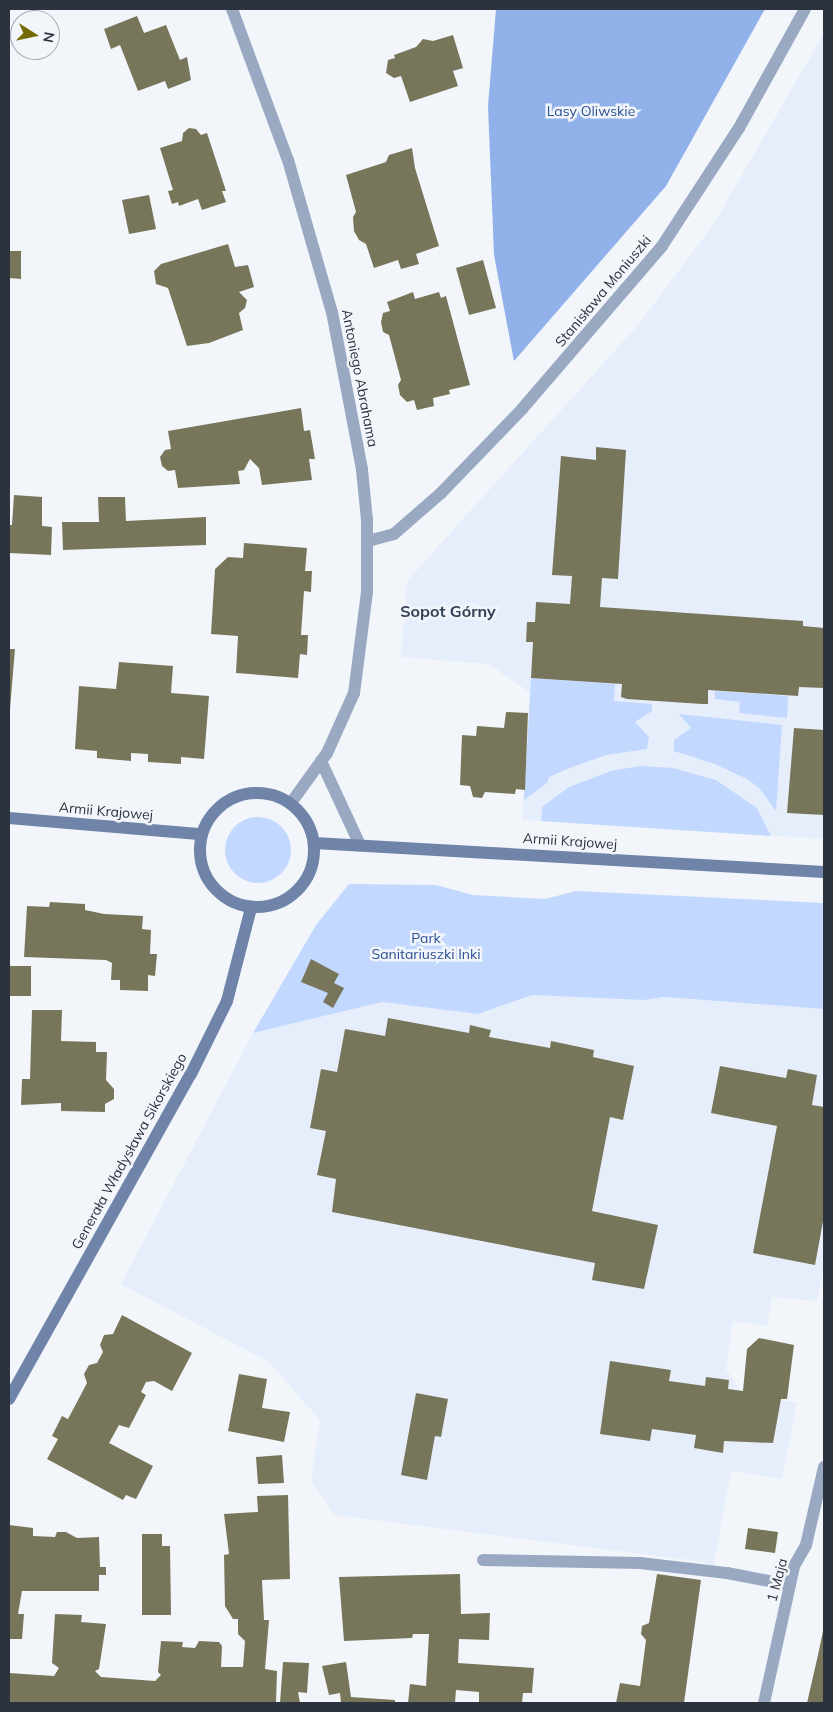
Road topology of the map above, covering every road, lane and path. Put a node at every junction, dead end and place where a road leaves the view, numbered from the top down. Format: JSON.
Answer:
{"nodes":[{"id":1,"x":232,"y":9,"type":"edge"},
{"id":2,"x":805,"y":9,"type":"edge"},
{"id":3,"x":368,"y":541,"type":"junction"},
{"id":4,"x":321,"y":761,"type":"junction"},
{"id":5,"x":291,"y":803,"type":"junction"},
{"id":6,"x":9,"y":818,"type":"edge"},
{"id":7,"x":201,"y":834,"type":"junction"},
{"id":8,"x":314,"y":843,"type":"junction"},
{"id":9,"x":360,"y":845,"type":"junction"},
{"id":10,"x":824,"y":872,"type":"edge"},
{"id":11,"x":251,"y":908,"type":"junction"},
{"id":12,"x":9,"y":1399,"type":"edge"},
{"id":13,"x":824,"y":1467,"type":"edge"},
{"id":14,"x":483,"y":1560,"type":"dead end"},
{"id":15,"x":790,"y":1585,"type":"junction"},
{"id":16,"x":764,"y":1703,"type":"edge"}],
"edges":[{"from":1,"to":3,"type":"street","name":"Antoniego Abrahama"},
{"from":2,"to":3,"type":"street","name":"Stanisława Moniuszki"},
{"from":3,"to":4,"type":"street","name":"Antoniego Abrahama"},
{"from":4,"to":5,"type":"street","name":"Antoniego Abrahama"},
{"from":4,"to":9,"type":"street"},
{"from":5,"to":7,"type":"street"},
{"from":5,"to":8,"type":"street"},
{"from":6,"to":7,"type":"street","name":"Armii Krajowej"},
{"from":7,"to":11,"type":"street"},
{"from":8,"to":9,"type":"street","name":"Armii Krajowej"},
{"from":8,"to":11,"type":"street"},
{"from":9,"to":10,"type":"street","name":"Armii Krajowej"},
{"from":11,"to":12,"type":"street","name":"Generała Władysława Sikorskiego"},
{"from":13,"to":15,"type":"street","name":"1 Maja"},
{"from":14,"to":15,"type":"street"},
{"from":15,"to":16,"type":"street","name":"1 Maja"}]}
